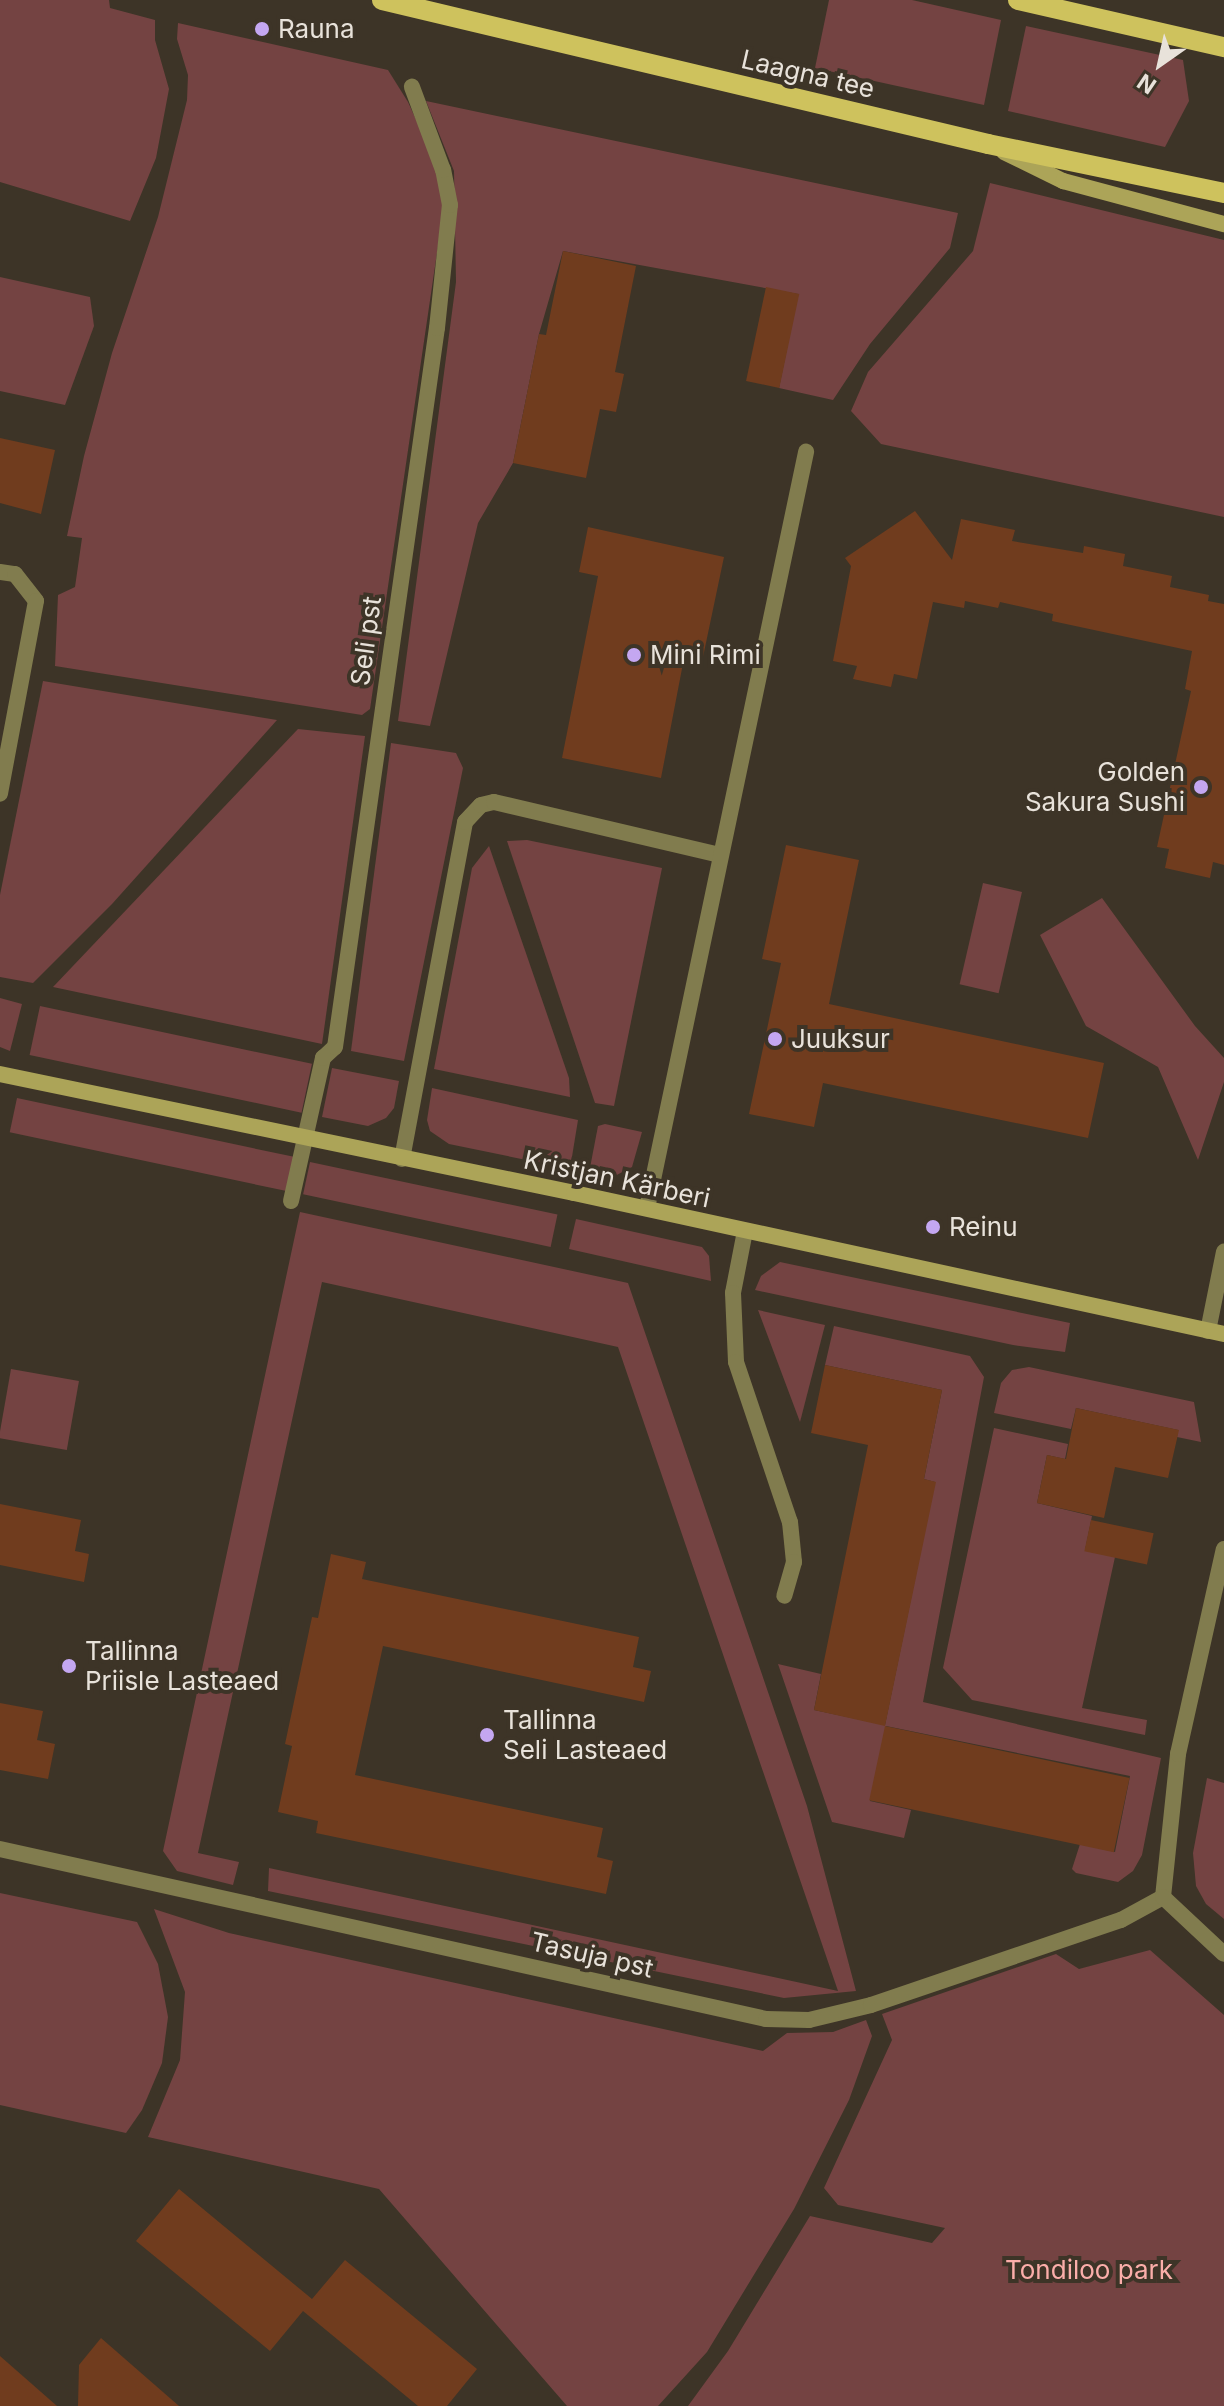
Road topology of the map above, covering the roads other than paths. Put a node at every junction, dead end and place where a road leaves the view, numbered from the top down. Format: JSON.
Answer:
{"nodes":[{"id":1,"x":382,"y":0,"type":"edge"},
{"id":2,"x":1018,"y":0,"type":"edge"},
{"id":3,"x":1224,"y":47,"type":"edge"},
{"id":4,"x":412,"y":87,"type":"dead end"},
{"id":5,"x":988,"y":144,"type":"junction"},
{"id":6,"x":1224,"y":193,"type":"edge"},
{"id":7,"x":1224,"y":224,"type":"edge"},
{"id":8,"x":806,"y":452,"type":"dead end"},
{"id":9,"x":0,"y":572,"type":"edge"},
{"id":10,"x":0,"y":794,"type":"edge"},
{"id":11,"x":720,"y":855,"type":"junction"},
{"id":12,"x":0,"y":1074,"type":"edge"},
{"id":13,"x":306,"y":1139,"type":"junction"},
{"id":14,"x":402,"y":1159,"type":"junction"},
{"id":15,"x":291,"y":1201,"type":"dead end"},
{"id":16,"x":647,"y":1208,"type":"junction"},
{"id":17,"x":745,"y":1231,"type":"junction"},
{"id":18,"x":1224,"y":1252,"type":"edge"},
{"id":19,"x":1216,"y":1332,"type":"edge"},
{"id":20,"x":1224,"y":1549,"type":"edge"},
{"id":21,"x":784,"y":1596,"type":"dead end"},
{"id":22,"x":0,"y":1849,"type":"edge"},
{"id":23,"x":1163,"y":1897,"type":"junction"},
{"id":24,"x":1224,"y":1954,"type":"edge"}],
"edges":[{"from":1,"to":5,"type":"main road","name":"Laagna tee"},
{"from":2,"to":3,"type":"main road"},
{"from":4,"to":13,"type":"street","name":"Seli pst"},
{"from":5,"to":6,"type":"main road","name":"Laagna tee"},
{"from":5,"to":7,"type":"street"},
{"from":8,"to":11,"type":"street"},
{"from":9,"to":10,"type":"street"},
{"from":11,"to":14,"type":"street"},
{"from":11,"to":16,"type":"street"},
{"from":12,"to":13,"type":"street","name":"Kristjan Kärberi"},
{"from":13,"to":14,"type":"street","name":"Kristjan Kärberi"},
{"from":13,"to":15,"type":"street","name":"Seli pst"},
{"from":14,"to":16,"type":"street","name":"Kristjan Kärberi"},
{"from":16,"to":17,"type":"street","name":"Kristjan Kärberi"},
{"from":17,"to":19,"type":"street","name":"Kristjan Kärberi"},
{"from":17,"to":21,"type":"street"},
{"from":18,"to":19,"type":"street"},
{"from":20,"to":23,"type":"street"},
{"from":22,"to":23,"type":"street","name":"Tasuja pst"},
{"from":23,"to":24,"type":"street"}]}
